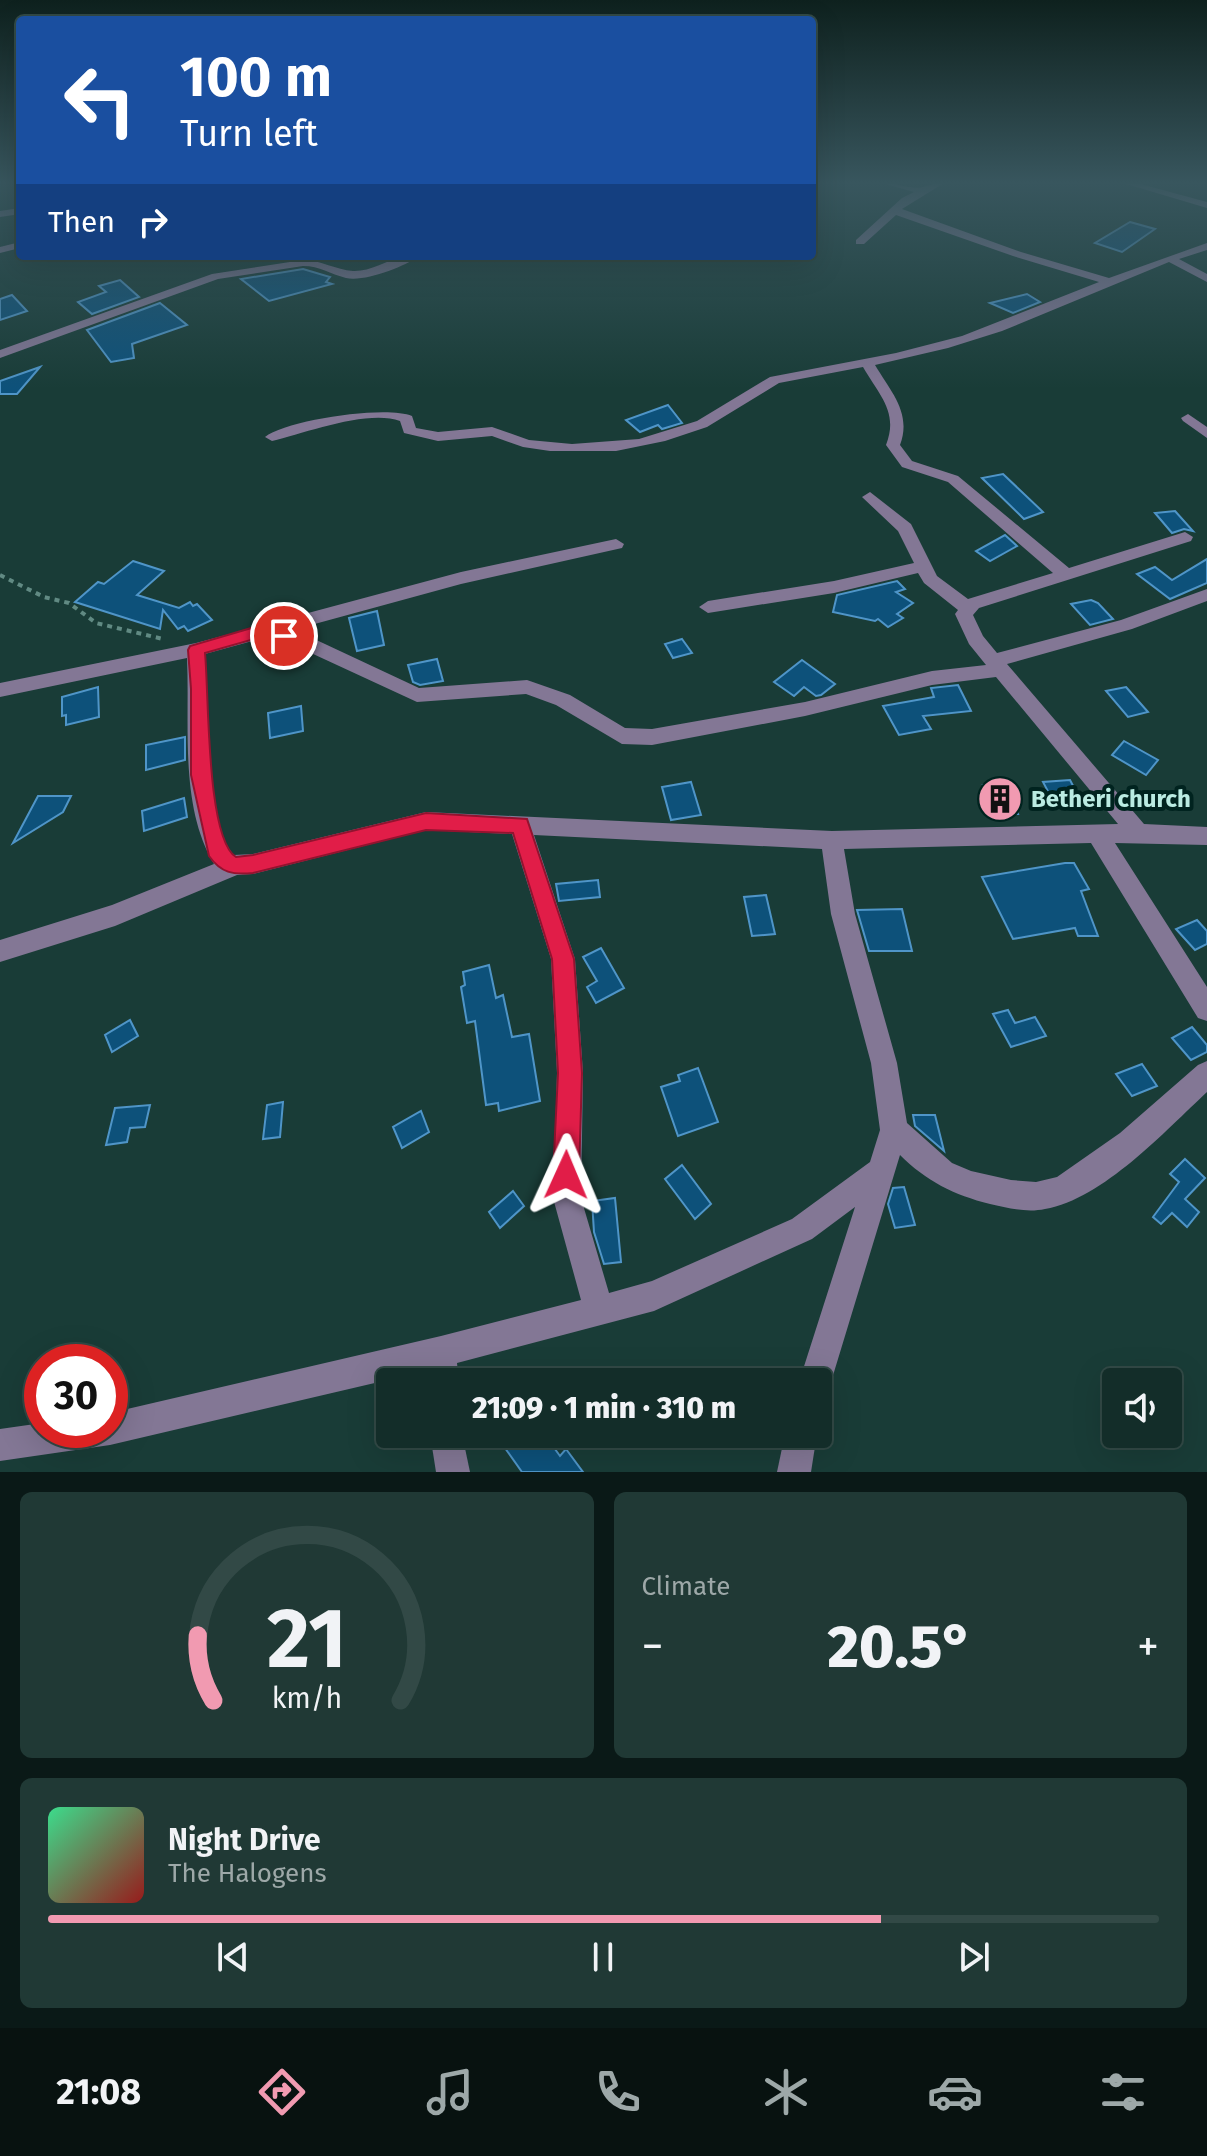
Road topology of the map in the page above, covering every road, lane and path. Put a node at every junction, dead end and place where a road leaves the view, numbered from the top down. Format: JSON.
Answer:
{"nodes":[{"id":1,"x":1011,"y":252,"type":"edge"},
{"id":2,"x":1189,"y":252,"type":"edge"},
{"id":3,"x":1170,"y":258,"type":"junction"},
{"id":4,"x":400,"y":260,"type":"edge"},
{"id":5,"x":1207,"y":279,"type":"edge"},
{"id":6,"x":1110,"y":282,"type":"junction"},
{"id":7,"x":0,"y":354,"type":"edge"},
{"id":8,"x":866,"y":361,"type":"junction"},
{"id":9,"x":1188,"y":418,"type":"dead end"},
{"id":10,"x":1207,"y":434,"type":"edge"},
{"id":11,"x":272,"y":437,"type":"dead end"},
{"id":12,"x":870,"y":497,"type":"dead end"},
{"id":13,"x":1185,"y":537,"type":"dead end"},
{"id":14,"x":616,"y":544,"type":"dead end"},
{"id":15,"x":923,"y":566,"type":"junction"},
{"id":16,"x":0,"y":575,"type":"edge"},
{"id":17,"x":1068,"y":576,"type":"junction"},
{"id":18,"x":1207,"y":595,"type":"edge"},
{"id":19,"x":708,"y":607,"type":"dead end"},
{"id":20,"x":967,"y":608,"type":"junction"},
{"id":21,"x":265,"y":630,"type":"junction"},
{"id":22,"x":196,"y":650,"type":"junction"},
{"id":23,"x":996,"y":665,"type":"junction"},
{"id":24,"x":0,"y":690,"type":"edge"},
{"id":25,"x":520,"y":825,"type":"junction"},
{"id":26,"x":1138,"y":833,"type":"junction"},
{"id":27,"x":1098,"y":835,"type":"junction"},
{"id":28,"x":1207,"y":836,"type":"edge"},
{"id":29,"x":832,"y":840,"type":"junction"},
{"id":30,"x":234,"y":866,"type":"junction"},
{"id":31,"x":0,"y":951,"type":"edge"},
{"id":32,"x":1207,"y":1009,"type":"edge"},
{"id":33,"x":1207,"y":1074,"type":"edge"},
{"id":34,"x":894,"y":1130,"type":"junction"},
{"id":35,"x":884,"y":1169,"type":"junction"},
{"id":36,"x":599,"y":1311,"type":"junction"},
{"id":37,"x":442,"y":1367,"type":"edge"},
{"id":38,"x":820,"y":1368,"type":"edge"},
{"id":39,"x":128,"y":1426,"type":"edge"},
{"id":40,"x":24,"y":1442,"type":"edge"},
{"id":41,"x":0,"y":1445,"type":"edge"},
{"id":42,"x":449,"y":1448,"type":"edge"},
{"id":43,"x":798,"y":1448,"type":"edge"},
{"id":44,"x":453,"y":1472,"type":"edge"},
{"id":45,"x":794,"y":1472,"type":"edge"}],
"edges":[{"from":1,"to":6,"type":"street"},
{"from":2,"to":3,"type":"street"},
{"from":3,"to":5,"type":"street"},
{"from":3,"to":6,"type":"street"},
{"from":4,"to":7,"type":"street"},
{"from":6,"to":8,"type":"street"},
{"from":8,"to":11,"type":"street"},
{"from":8,"to":17,"type":"street"},
{"from":9,"to":10,"type":"street"},
{"from":12,"to":15,"type":"street"},
{"from":13,"to":17,"type":"street"},
{"from":14,"to":21,"type":"street"},
{"from":15,"to":19,"type":"street"},
{"from":15,"to":20,"type":"street"},
{"from":16,"to":22,"type":"path"},
{"from":17,"to":20,"type":"street"},
{"from":18,"to":23,"type":"street"},
{"from":20,"to":23,"type":"street"},
{"from":21,"to":22,"type":"street"},
{"from":21,"to":23,"type":"street"},
{"from":22,"to":24,"type":"street"},
{"from":22,"to":30,"type":"street"},
{"from":23,"to":26,"type":"street"},
{"from":25,"to":29,"type":"street"},
{"from":25,"to":30,"type":"street"},
{"from":25,"to":36,"type":"street"},
{"from":26,"to":27,"type":"street"},
{"from":26,"to":28,"type":"street"},
{"from":27,"to":29,"type":"street"},
{"from":27,"to":32,"type":"street"},
{"from":29,"to":34,"type":"street"},
{"from":30,"to":31,"type":"street"},
{"from":33,"to":34,"type":"street"},
{"from":34,"to":35,"type":"street"},
{"from":35,"to":36,"type":"street"},
{"from":35,"to":38,"type":"street"},
{"from":36,"to":37,"type":"street"},
{"from":37,"to":39,"type":"street"},
{"from":40,"to":41,"type":"street"},
{"from":42,"to":44,"type":"street"},
{"from":43,"to":45,"type":"street"}]}
